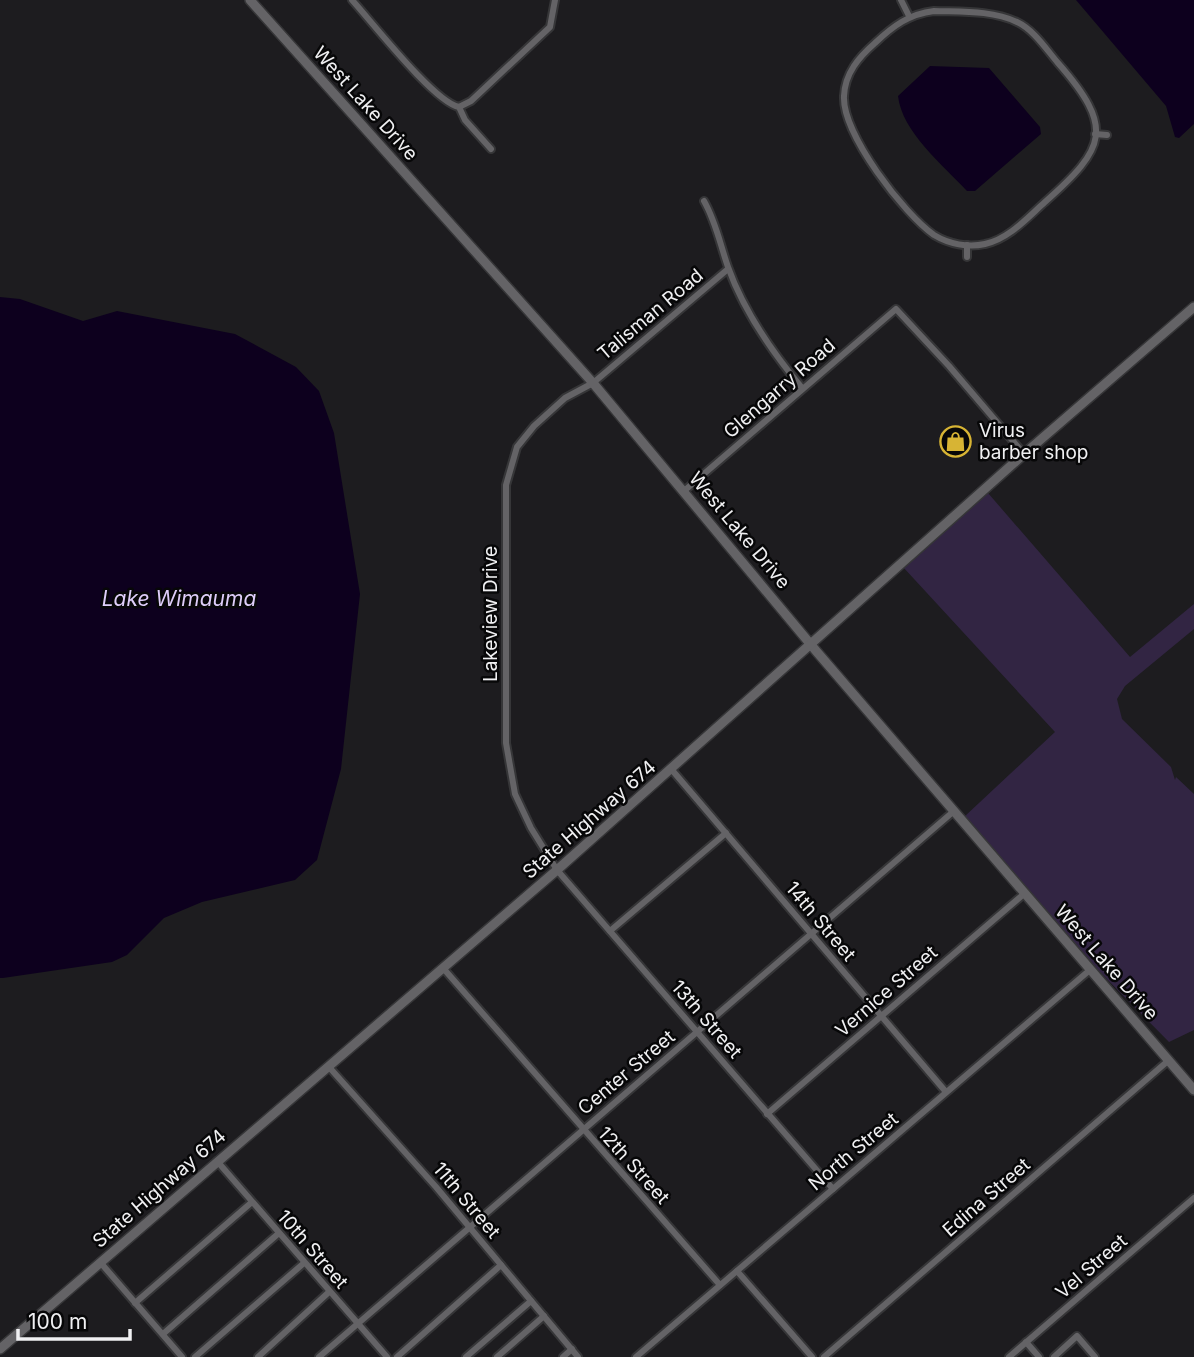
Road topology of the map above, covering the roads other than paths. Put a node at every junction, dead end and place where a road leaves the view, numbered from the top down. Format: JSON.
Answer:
{"nodes":[{"id":1,"x":250,"y":0,"type":"edge"},
{"id":2,"x":352,"y":0,"type":"edge"},
{"id":3,"x":555,"y":0,"type":"edge"},
{"id":4,"x":901,"y":0,"type":"edge"},
{"id":5,"x":908,"y":4,"type":"edge"},
{"id":6,"x":909,"y":16,"type":"junction"},
{"id":7,"x":837,"y":87,"type":"dead end"},
{"id":8,"x":845,"y":88,"type":"junction"},
{"id":9,"x":459,"y":107,"type":"junction"},
{"id":10,"x":1095,"y":134,"type":"junction"},
{"id":11,"x":1107,"y":135,"type":"dead end"},
{"id":12,"x":491,"y":149,"type":"dead end"},
{"id":13,"x":704,"y":201,"type":"dead end"},
{"id":14,"x":967,"y":245,"type":"junction"},
{"id":15,"x":967,"y":257,"type":"dead end"},
{"id":16,"x":728,"y":269,"type":"junction"},
{"id":17,"x":1194,"y":307,"type":"edge"},
{"id":18,"x":593,"y":383,"type":"junction"},
{"id":19,"x":802,"y":388,"type":"junction"},
{"id":20,"x":1024,"y":454,"type":"junction"},
{"id":21,"x":684,"y":491,"type":"junction"},
{"id":22,"x":812,"y":645,"type":"junction"},
{"id":23,"x":672,"y":770,"type":"junction"},
{"id":24,"x":954,"y":811,"type":"junction"},
{"id":25,"x":726,"y":833,"type":"junction"},
{"id":26,"x":557,"y":870,"type":"junction"},
{"id":27,"x":1025,"y":893,"type":"junction"},
{"id":28,"x":610,"y":931,"type":"junction"},
{"id":29,"x":812,"y":934,"type":"junction"},
{"id":30,"x":443,"y":968,"type":"junction"},
{"id":31,"x":1090,"y":969,"type":"junction"},
{"id":32,"x":881,"y":1016,"type":"junction"},
{"id":33,"x":698,"y":1032,"type":"junction"},
{"id":34,"x":1169,"y":1060,"type":"junction"},
{"id":35,"x":329,"y":1066,"type":"junction"},
{"id":36,"x":1194,"y":1090,"type":"edge"},
{"id":37,"x":946,"y":1092,"type":"junction"},
{"id":38,"x":767,"y":1114,"type":"junction"},
{"id":39,"x":582,"y":1130,"type":"junction"},
{"id":40,"x":217,"y":1161,"type":"junction"},
{"id":41,"x":833,"y":1189,"type":"junction"},
{"id":42,"x":1194,"y":1198,"type":"edge"},
{"id":43,"x":252,"y":1202,"type":"junction"},
{"id":44,"x":470,"y":1227,"type":"junction"},
{"id":45,"x":279,"y":1233,"type":"junction"},
{"id":46,"x":100,"y":1262,"type":"junction"},
{"id":47,"x":304,"y":1263,"type":"junction"},
{"id":48,"x":501,"y":1265,"type":"junction"},
{"id":49,"x":737,"y":1271,"type":"junction"},
{"id":50,"x":720,"y":1285,"type":"junction"},
{"id":51,"x":329,"y":1292,"type":"junction"},
{"id":52,"x":531,"y":1301,"type":"junction"},
{"id":53,"x":135,"y":1303,"type":"junction"},
{"id":54,"x":544,"y":1316,"type":"junction"},
{"id":55,"x":357,"y":1325,"type":"junction"},
{"id":56,"x":163,"y":1334,"type":"junction"},
{"id":57,"x":1026,"y":1342,"type":"junction"},
{"id":58,"x":0,"y":1349,"type":"edge"},
{"id":59,"x":572,"y":1349,"type":"junction"},
{"id":60,"x":182,"y":1357,"type":"edge"},
{"id":61,"x":195,"y":1357,"type":"edge"},
{"id":62,"x":258,"y":1357,"type":"edge"},
{"id":63,"x":319,"y":1357,"type":"edge"},
{"id":64,"x":387,"y":1357,"type":"edge"},
{"id":65,"x":397,"y":1357,"type":"edge"},
{"id":66,"x":466,"y":1357,"type":"edge"},
{"id":67,"x":497,"y":1357,"type":"edge"},
{"id":68,"x":563,"y":1357,"type":"edge"},
{"id":69,"x":578,"y":1357,"type":"edge"},
{"id":70,"x":636,"y":1357,"type":"edge"},
{"id":71,"x":812,"y":1357,"type":"edge"},
{"id":72,"x":824,"y":1357,"type":"edge"},
{"id":73,"x":1009,"y":1357,"type":"edge"},
{"id":74,"x":1039,"y":1357,"type":"edge"},
{"id":75,"x":1054,"y":1357,"type":"edge"},
{"id":76,"x":1095,"y":1357,"type":"edge"}],
"edges":[{"from":1,"to":18,"type":"main road","name":"West Lake Drive"},
{"from":2,"to":9,"type":"street"},
{"from":3,"to":9,"type":"street"},
{"from":4,"to":5,"type":"street"},
{"from":5,"to":6,"type":"street"},
{"from":6,"to":8,"type":"street"},
{"from":6,"to":10,"type":"street"},
{"from":7,"to":8,"type":"street"},
{"from":8,"to":14,"type":"street"},
{"from":9,"to":12,"type":"street"},
{"from":10,"to":11,"type":"street"},
{"from":10,"to":14,"type":"street"},
{"from":13,"to":16,"type":"street"},
{"from":14,"to":15,"type":"street"},
{"from":16,"to":18,"type":"street","name":"Talisman Road"},
{"from":16,"to":19,"type":"street"},
{"from":17,"to":20,"type":"main road","name":"State Highway 674"},
{"from":18,"to":21,"type":"main road","name":"West Lake Drive"},
{"from":18,"to":26,"type":"street","name":"Lakeview Drive"},
{"from":19,"to":20,"type":"street","name":"Glengarry Road"},
{"from":19,"to":21,"type":"street","name":"Glengarry Road"},
{"from":20,"to":22,"type":"main road","name":"State Highway 674"},
{"from":21,"to":22,"type":"main road","name":"West Lake Drive"},
{"from":22,"to":23,"type":"main road","name":"State Highway 674"},
{"from":22,"to":24,"type":"main road","name":"West Lake Drive"},
{"from":23,"to":25,"type":"street","name":"14th Street"},
{"from":23,"to":26,"type":"main road","name":"State Highway 674"},
{"from":24,"to":27,"type":"main road","name":"West Lake Drive"},
{"from":24,"to":29,"type":"street","name":"Center Street"},
{"from":25,"to":28,"type":"street"},
{"from":25,"to":29,"type":"street","name":"14th Street"},
{"from":26,"to":28,"type":"street","name":"13th Street"},
{"from":26,"to":30,"type":"main road","name":"State Highway 674"},
{"from":27,"to":31,"type":"main road","name":"West Lake Drive"},
{"from":27,"to":32,"type":"street","name":"Vernice Street"},
{"from":28,"to":33,"type":"street","name":"13th Street"},
{"from":29,"to":32,"type":"street","name":"14th Street"},
{"from":29,"to":33,"type":"street","name":"Center Street"},
{"from":30,"to":35,"type":"main road","name":"State Highway 674"},
{"from":30,"to":39,"type":"street","name":"12th Street"},
{"from":31,"to":34,"type":"main road","name":"West Lake Drive"},
{"from":31,"to":37,"type":"street","name":"North Street"},
{"from":32,"to":37,"type":"street","name":"14th Street"},
{"from":32,"to":38,"type":"street","name":"Vernice Street"},
{"from":33,"to":38,"type":"street","name":"13th Street"},
{"from":33,"to":39,"type":"street","name":"Center Street"},
{"from":34,"to":36,"type":"main road","name":"West Lake Drive"},
{"from":34,"to":72,"type":"street","name":"Edina Street"},
{"from":35,"to":40,"type":"main road","name":"State Highway 674"},
{"from":35,"to":44,"type":"street","name":"11th Street"},
{"from":37,"to":41,"type":"street","name":"North Street"},
{"from":38,"to":41,"type":"street","name":"13th Street"},
{"from":39,"to":44,"type":"street","name":"Center Street"},
{"from":39,"to":50,"type":"street","name":"12th Street"},
{"from":40,"to":43,"type":"street","name":"10th Street"},
{"from":40,"to":46,"type":"main road","name":"State Highway 674"},
{"from":41,"to":49,"type":"street","name":"North Street"},
{"from":42,"to":57,"type":"street","name":"Vel Street"},
{"from":43,"to":45,"type":"street","name":"10th Street"},
{"from":43,"to":53,"type":"street"},
{"from":44,"to":48,"type":"street","name":"11th Street"},
{"from":44,"to":55,"type":"street","name":"Center Street"},
{"from":45,"to":47,"type":"street","name":"10th Street"},
{"from":45,"to":56,"type":"street"},
{"from":46,"to":53,"type":"street"},
{"from":46,"to":58,"type":"main road","name":"State Highway 674"},
{"from":47,"to":51,"type":"street","name":"10th Street"},
{"from":47,"to":61,"type":"street"},
{"from":48,"to":52,"type":"street","name":"11th Street"},
{"from":48,"to":65,"type":"street"},
{"from":49,"to":50,"type":"street","name":"North Street"},
{"from":49,"to":71,"type":"street"},
{"from":50,"to":70,"type":"street","name":"North Street"},
{"from":51,"to":55,"type":"street","name":"10th Street"},
{"from":51,"to":62,"type":"street"},
{"from":52,"to":54,"type":"street","name":"11th Street"},
{"from":52,"to":66,"type":"street"},
{"from":53,"to":56,"type":"street"},
{"from":54,"to":59,"type":"street","name":"11th Street"},
{"from":54,"to":67,"type":"street"},
{"from":55,"to":63,"type":"street","name":"Center Street"},
{"from":55,"to":64,"type":"street","name":"10th Street"},
{"from":56,"to":60,"type":"street"},
{"from":57,"to":73,"type":"street","name":"Vel Street"},
{"from":57,"to":74,"type":"street"},
{"from":59,"to":68,"type":"street"},
{"from":59,"to":69,"type":"street","name":"11th Street"},
{"from":75,"to":76,"type":"street"}]}
